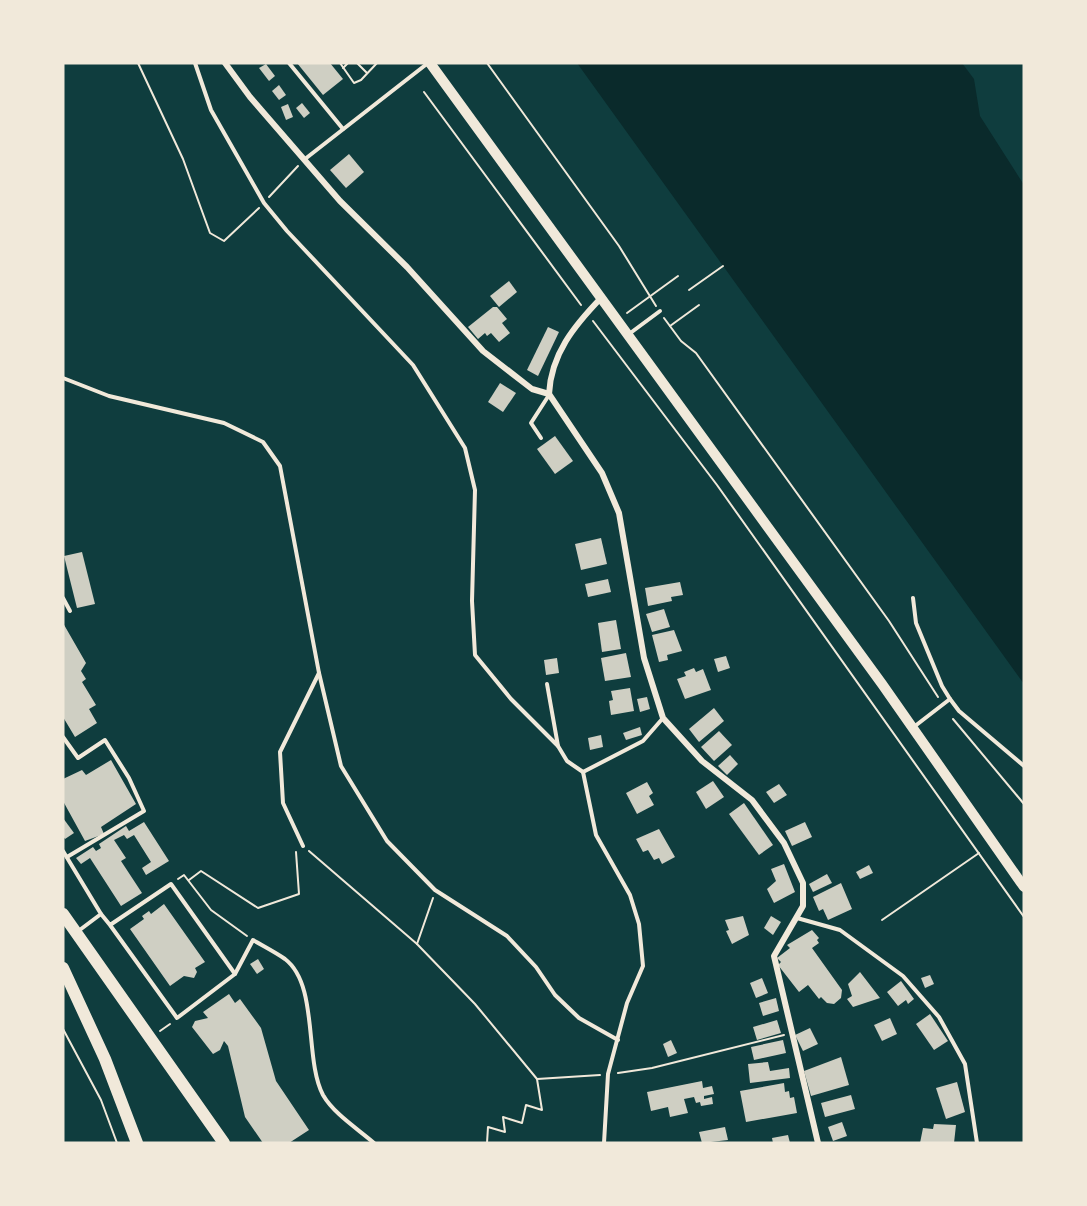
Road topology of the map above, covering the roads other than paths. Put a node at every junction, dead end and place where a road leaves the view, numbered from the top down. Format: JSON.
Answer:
{"nodes":[{"id":1,"x":195,"y":63,"type":"edge"},
{"id":2,"x":225,"y":63,"type":"edge"},
{"id":3,"x":289,"y":63,"type":"edge"},
{"id":4,"x":429,"y":63,"type":"edge"},
{"id":5,"x":343,"y":129,"type":"junction"},
{"id":6,"x":305,"y":159,"type":"junction"},
{"id":7,"x":601,"y":298,"type":"junction"},
{"id":8,"x":660,"y":311,"type":"road end"},
{"id":9,"x":628,"y":335,"type":"junction"},
{"id":10,"x":63,"y":378,"type":"edge"},
{"id":11,"x":549,"y":394,"type":"junction"},
{"id":12,"x":541,"y":438,"type":"dead end"},
{"id":13,"x":63,"y":598,"type":"edge"},
{"id":14,"x":913,"y":598,"type":"dead end"},
{"id":15,"x":70,"y":611,"type":"dead end"},
{"id":16,"x":319,"y":673,"type":"junction"},
{"id":17,"x":547,"y":684,"type":"dead end"},
{"id":18,"x":950,"y":699,"type":"junction"},
{"id":19,"x":663,"y":718,"type":"junction"},
{"id":20,"x":913,"y":728,"type":"junction"},
{"id":21,"x":63,"y":737,"type":"edge"},
{"id":22,"x":558,"y":746,"type":"junction"},
{"id":23,"x":1024,"y":766,"type":"edge"},
{"id":24,"x":583,"y":772,"type":"junction"},
{"id":25,"x":303,"y":846,"type":"road end"},
{"id":26,"x":63,"y":851,"type":"edge"},
{"id":27,"x":67,"y":857,"type":"junction"},
{"id":28,"x":1024,"y":887,"type":"edge"},
{"id":29,"x":63,"y":914,"type":"edge"},
{"id":30,"x":101,"y":914,"type":"junction"},
{"id":31,"x":797,"y":918,"type":"junction"},
{"id":32,"x":110,"y":925,"type":"junction"},
{"id":33,"x":76,"y":932,"type":"junction"},
{"id":34,"x":63,"y":968,"type":"edge"},
{"id":35,"x":235,"y":975,"type":"junction"},
{"id":36,"x":618,"y":1040,"type":"junction"},
{"id":37,"x":137,"y":1143,"type":"edge"},
{"id":38,"x":224,"y":1143,"type":"edge"},
{"id":39,"x":374,"y":1143,"type":"edge"},
{"id":40,"x":604,"y":1143,"type":"edge"},
{"id":41,"x":818,"y":1143,"type":"edge"},
{"id":42,"x":977,"y":1143,"type":"edge"}],
"edges":[{"from":1,"to":22,"type":"lane"},
{"from":2,"to":6,"type":"street"},
{"from":3,"to":5,"type":"lane"},
{"from":4,"to":5,"type":"lane"},
{"from":4,"to":7,"type":"street"},
{"from":5,"to":6,"type":"lane"},
{"from":6,"to":11,"type":"street"},
{"from":7,"to":9,"type":"street"},
{"from":7,"to":11,"type":"street"},
{"from":8,"to":9,"type":"lane"},
{"from":9,"to":20,"type":"street"},
{"from":10,"to":16,"type":"lane"},
{"from":11,"to":12,"type":"lane"},
{"from":11,"to":19,"type":"street"},
{"from":13,"to":15,"type":"lane"},
{"from":14,"to":18,"type":"lane"},
{"from":16,"to":25,"type":"lane"},
{"from":16,"to":36,"type":"lane"},
{"from":17,"to":22,"type":"lane"},
{"from":18,"to":20,"type":"lane"},
{"from":18,"to":23,"type":"lane"},
{"from":19,"to":24,"type":"lane"},
{"from":19,"to":31,"type":"street"},
{"from":20,"to":28,"type":"street"},
{"from":21,"to":27,"type":"lane"},
{"from":22,"to":24,"type":"lane"},
{"from":24,"to":36,"type":"lane"},
{"from":26,"to":27,"type":"lane"},
{"from":27,"to":30,"type":"lane"},
{"from":29,"to":33,"type":"main road"},
{"from":30,"to":32,"type":"lane"},
{"from":30,"to":33,"type":"lane"},
{"from":31,"to":41,"type":"street"},
{"from":31,"to":42,"type":"lane"},
{"from":32,"to":35,"type":"lane"},
{"from":32,"to":35,"type":"lane"},
{"from":33,"to":38,"type":"main road"},
{"from":34,"to":37,"type":"main road"},
{"from":35,"to":39,"type":"lane"},
{"from":36,"to":40,"type":"lane"}]}
